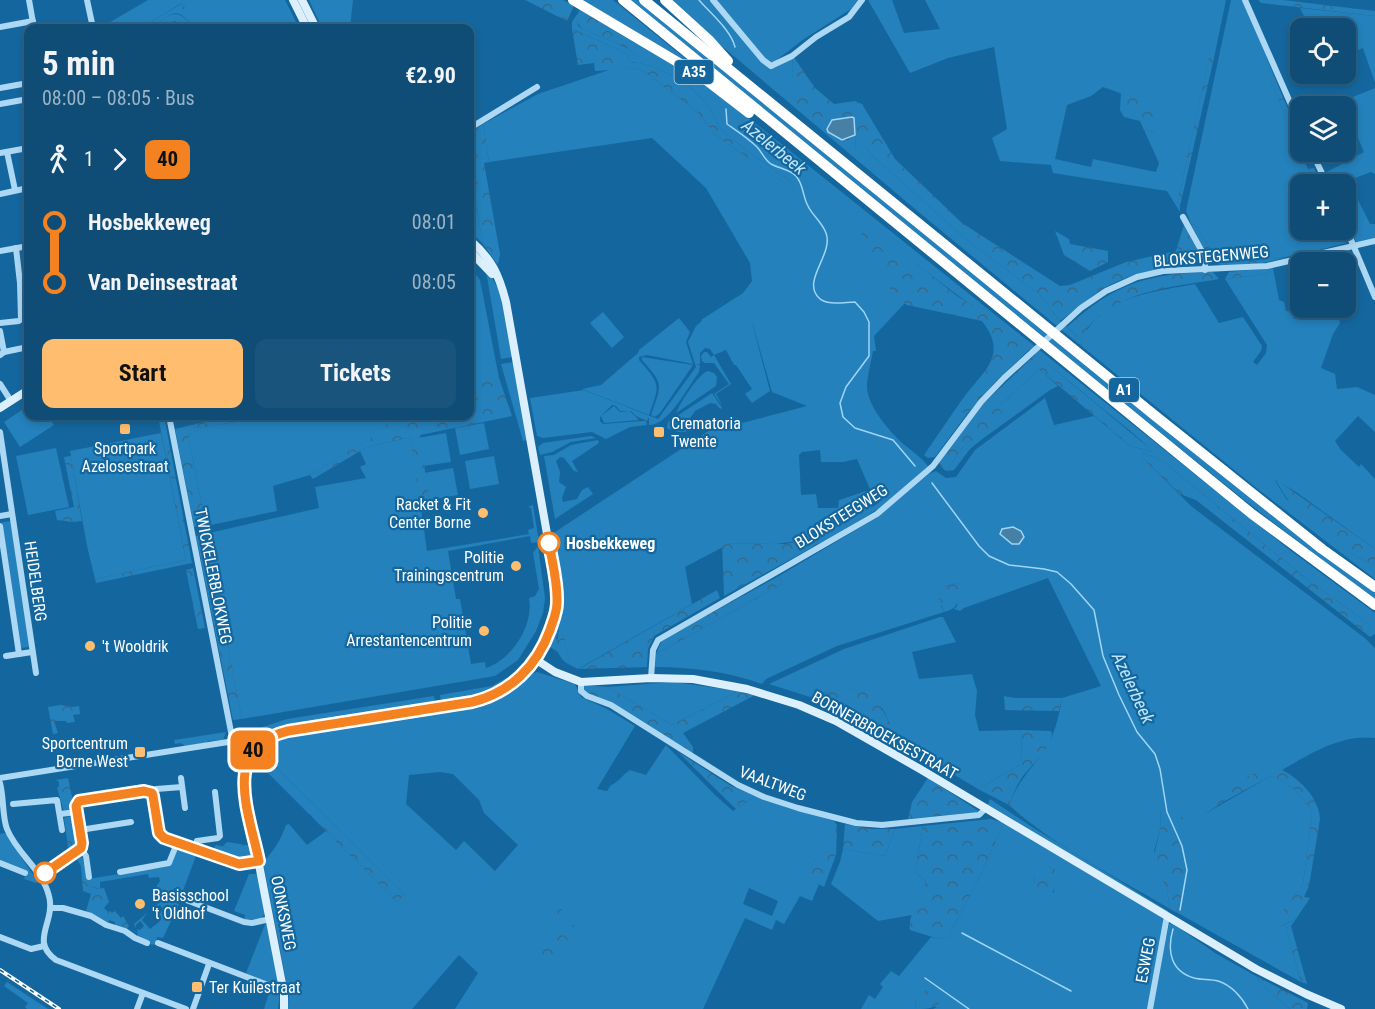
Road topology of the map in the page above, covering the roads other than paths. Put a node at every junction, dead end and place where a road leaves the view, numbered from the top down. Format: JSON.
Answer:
{"nodes":[{"id":1,"x":29,"y":0,"type":"edge"},
{"id":2,"x":87,"y":0,"type":"edge"},
{"id":3,"x":292,"y":0,"type":"edge"},
{"id":4,"x":302,"y":0,"type":"edge"},
{"id":5,"x":573,"y":0,"type":"edge"},
{"id":6,"x":623,"y":0,"type":"edge"},
{"id":7,"x":644,"y":0,"type":"edge"},
{"id":8,"x":665,"y":0,"type":"edge"},
{"id":9,"x":712,"y":0,"type":"edge"},
{"id":10,"x":862,"y":0,"type":"edge"},
{"id":11,"x":1245,"y":0,"type":"edge"},
{"id":12,"x":33,"y":21,"type":"junction"},
{"id":13,"x":33,"y":24,"type":"edge"},
{"id":14,"x":92,"y":24,"type":"edge"},
{"id":15,"x":305,"y":24,"type":"edge"},
{"id":16,"x":314,"y":24,"type":"edge"},
{"id":17,"x":0,"y":27,"type":"edge"},
{"id":18,"x":24,"y":84,"type":"edge"},
{"id":19,"x":751,"y":86,"type":"junction"},
{"id":20,"x":537,"y":87,"type":"dead end"},
{"id":21,"x":0,"y":88,"type":"edge"},
{"id":22,"x":24,"y":100,"type":"edge"},
{"id":23,"x":1290,"y":102,"type":"edge"},
{"id":24,"x":0,"y":104,"type":"edge"},
{"id":25,"x":474,"y":126,"type":"edge"},
{"id":26,"x":24,"y":149,"type":"edge"},
{"id":27,"x":4,"y":153,"type":"edge"},
{"id":28,"x":809,"y":153,"type":"junction"},
{"id":29,"x":24,"y":189,"type":"edge"},
{"id":30,"x":15,"y":190,"type":"junction"},
{"id":31,"x":0,"y":194,"type":"edge"},
{"id":32,"x":1183,"y":217,"type":"dead end"},
{"id":33,"x":1350,"y":240,"type":"edge"},
{"id":34,"x":1375,"y":241,"type":"edge"},
{"id":35,"x":474,"y":245,"type":"edge"},
{"id":36,"x":24,"y":247,"type":"edge"},
{"id":37,"x":1353,"y":247,"type":"junction"},
{"id":38,"x":16,"y":248,"type":"junction"},
{"id":39,"x":0,"y":251,"type":"edge"},
{"id":40,"x":474,"y":255,"type":"edge"},
{"id":41,"x":1205,"y":270,"type":"junction"},
{"id":42,"x":501,"y":286,"type":"junction"},
{"id":43,"x":1375,"y":297,"type":"edge"},
{"id":44,"x":0,"y":323,"type":"edge"},
{"id":45,"x":1062,"y":325,"type":"joint"},
{"id":46,"x":0,"y":331,"type":"edge"},
{"id":47,"x":24,"y":348,"type":"edge"},
{"id":48,"x":2,"y":353,"type":"edge"},
{"id":49,"x":0,"y":384,"type":"edge"},
{"id":50,"x":24,"y":393,"type":"edge"},
{"id":51,"x":11,"y":401,"type":"junction"},
{"id":52,"x":0,"y":408,"type":"edge"},
{"id":53,"x":170,"y":420,"type":"edge"},
{"id":54,"x":0,"y":432,"type":"edge"},
{"id":55,"x":12,"y":514,"type":"junction"},
{"id":56,"x":0,"y":516,"type":"edge"},
{"id":57,"x":0,"y":526,"type":"edge"},
{"id":58,"x":1375,"y":587,"type":"edge"},
{"id":59,"x":1375,"y":605,"type":"edge"},
{"id":60,"x":32,"y":652,"type":"junction"},
{"id":61,"x":19,"y":654,"type":"junction"},
{"id":62,"x":6,"y":656,"type":"dead end"},
{"id":63,"x":535,"y":659,"type":"junction"},
{"id":64,"x":36,"y":673,"type":"dead end"},
{"id":65,"x":651,"y":678,"type":"junction"},
{"id":66,"x":581,"y":682,"type":"junction"},
{"id":67,"x":233,"y":742,"type":"junction"},
{"id":68,"x":251,"y":752,"type":"junction"},
{"id":69,"x":0,"y":778,"type":"edge"},
{"id":70,"x":181,"y":778,"type":"dead end"},
{"id":71,"x":0,"y":783,"type":"edge"},
{"id":72,"x":182,"y":787,"type":"junction"},
{"id":73,"x":214,"y":792,"type":"dead end"},
{"id":74,"x":152,"y":793,"type":"junction"},
{"id":75,"x":13,"y":804,"type":"dead end"},
{"id":76,"x":185,"y":808,"type":"dead end"},
{"id":77,"x":986,"y":808,"type":"junction"},
{"id":78,"x":77,"y":812,"type":"junction"},
{"id":79,"x":60,"y":814,"type":"junction"},
{"id":80,"x":131,"y":822,"type":"dead end"},
{"id":81,"x":3,"y":830,"type":"edge"},
{"id":82,"x":62,"y":830,"type":"dead end"},
{"id":83,"x":80,"y":830,"type":"junction"},
{"id":84,"x":209,"y":840,"type":"junction"},
{"id":85,"x":197,"y":841,"type":"dead end"},
{"id":86,"x":177,"y":843,"type":"junction"},
{"id":87,"x":81,"y":848,"type":"junction"},
{"id":88,"x":205,"y":853,"type":"junction"},
{"id":89,"x":259,"y":861,"type":"junction"},
{"id":90,"x":0,"y":863,"type":"edge"},
{"id":91,"x":120,"y":872,"type":"dead end"},
{"id":92,"x":25,"y":873,"type":"dead end"},
{"id":93,"x":40,"y":877,"type":"junction"},
{"id":94,"x":89,"y":877,"type":"dead end"},
{"id":95,"x":173,"y":895,"type":"dead end"},
{"id":96,"x":51,"y":908,"type":"junction"},
{"id":97,"x":1167,"y":916,"type":"junction"},
{"id":98,"x":270,"y":919,"type":"junction"},
{"id":99,"x":0,"y":937,"type":"edge"},
{"id":100,"x":147,"y":943,"type":"dead end"},
{"id":101,"x":158,"y":943,"type":"dead end"},
{"id":102,"x":44,"y":946,"type":"junction"},
{"id":103,"x":209,"y":964,"type":"junction"},
{"id":104,"x":268,"y":985,"type":"dead end"},
{"id":105,"x":143,"y":993,"type":"junction"},
{"id":106,"x":137,"y":1009,"type":"edge"},
{"id":107,"x":186,"y":1009,"type":"edge"},
{"id":108,"x":193,"y":1009,"type":"edge"},
{"id":109,"x":284,"y":1009,"type":"edge"},
{"id":110,"x":1150,"y":1009,"type":"edge"},
{"id":111,"x":1341,"y":1009,"type":"edge"}],
"edges":[{"from":1,"to":12,"type":"street"},
{"from":2,"to":14,"type":"street"},
{"from":3,"to":15,"type":"main road"},
{"from":4,"to":16,"type":"main road"},
{"from":5,"to":28,"type":"highway","number":"A35"},
{"from":6,"to":28,"type":"highway","number":"A1"},
{"from":7,"to":19,"type":"highway","number":"A1"},
{"from":8,"to":19,"type":"highway","number":"A35"},
{"from":9,"to":10,"type":"street"},
{"from":11,"to":23,"type":"street"},
{"from":12,"to":13,"type":"street"},
{"from":12,"to":17,"type":"street"},
{"from":18,"to":21,"type":"street"},
{"from":19,"to":58,"type":"highway","number":"A1"},
{"from":20,"to":25,"type":"street"},
{"from":22,"to":24,"type":"street"},
{"from":26,"to":27,"type":"street"},
{"from":27,"to":30,"type":"street"},
{"from":28,"to":59,"type":"highway","number":"A1"},
{"from":29,"to":30,"type":"street"},
{"from":30,"to":31,"type":"street"},
{"from":32,"to":41,"type":"street"},
{"from":33,"to":37,"type":"street"},
{"from":34,"to":37,"type":"street","name":"BLOKSTEGENWEG"},
{"from":35,"to":42,"type":"main road"},
{"from":36,"to":38,"type":"street"},
{"from":37,"to":41,"type":"street","name":"BLOKSTEGENWEG"},
{"from":37,"to":43,"type":"street"},
{"from":38,"to":39,"type":"street"},
{"from":38,"to":44,"type":"street"},
{"from":40,"to":42,"type":"main road"},
{"from":41,"to":45,"type":"street","name":"BLOKSTEGENWEG"},
{"from":42,"to":63,"type":"main road"},
{"from":45,"to":65,"type":"street","name":"BLOKSTEEGWEG"},
{"from":46,"to":48,"type":"street"},
{"from":47,"to":48,"type":"street"},
{"from":49,"to":51,"type":"street"},
{"from":50,"to":51,"type":"main road"},
{"from":51,"to":52,"type":"main road"},
{"from":53,"to":67,"type":"street","name":"TWICKELERBLOKWEG"},
{"from":54,"to":55,"type":"street","name":"HEIDELBERG"},
{"from":55,"to":56,"type":"street"},
{"from":55,"to":60,"type":"street","name":"HEIDELBERG"},
{"from":57,"to":61,"type":"street","name":"HEIDELBERG"},
{"from":60,"to":61,"type":"street"},
{"from":60,"to":64,"type":"street","name":"HEIDELBERG"},
{"from":61,"to":62,"type":"street"},
{"from":63,"to":66,"type":"main road","name":"BORNERBROEKSESTRAAT"},
{"from":63,"to":68,"type":"main road"},
{"from":65,"to":66,"type":"main road","name":"BORNERBROEKSESTRAAT"},
{"from":65,"to":77,"type":"main road","name":"BORNERBROEKSESTRAAT"},
{"from":66,"to":77,"type":"street","name":"VAALTWEG"},
{"from":67,"to":68,"type":"street"},
{"from":67,"to":69,"type":"street"},
{"from":68,"to":89,"type":"main road","name":"OONKSWEG"},
{"from":70,"to":72,"type":"street"},
{"from":71,"to":81,"type":"street"},
{"from":72,"to":74,"type":"street"},
{"from":72,"to":76,"type":"street"},
{"from":73,"to":84,"type":"street"},
{"from":74,"to":78,"type":"street"},
{"from":74,"to":86,"type":"street"},
{"from":75,"to":79,"type":"street"},
{"from":77,"to":97,"type":"main road","name":"BORNERBROEKSESTRAAT"},
{"from":78,"to":79,"type":"street"},
{"from":78,"to":83,"type":"street"},
{"from":79,"to":82,"type":"street"},
{"from":80,"to":83,"type":"street"},
{"from":81,"to":93,"type":"street"},
{"from":83,"to":87,"type":"street"},
{"from":84,"to":85,"type":"street"},
{"from":84,"to":88,"type":"street"},
{"from":86,"to":88,"type":"street"},
{"from":86,"to":91,"type":"street"},
{"from":87,"to":93,"type":"street"},
{"from":87,"to":94,"type":"street"},
{"from":88,"to":89,"type":"street"},
{"from":89,"to":98,"type":"main road","name":"OONKSWEG"},
{"from":90,"to":92,"type":"street"},
{"from":93,"to":96,"type":"street"},
{"from":95,"to":98,"type":"street"},
{"from":96,"to":100,"type":"street"},
{"from":96,"to":102,"type":"street"},
{"from":97,"to":110,"type":"street","name":"ESWEG"},
{"from":97,"to":111,"type":"main road","name":"BORNERBROEKSESTRAAT"},
{"from":98,"to":109,"type":"main road","name":"OONKSWEG"},
{"from":99,"to":102,"type":"street"},
{"from":101,"to":103,"type":"street"},
{"from":102,"to":105,"type":"street"},
{"from":103,"to":104,"type":"street"},
{"from":103,"to":108,"type":"street"},
{"from":105,"to":106,"type":"street"},
{"from":105,"to":107,"type":"street"}]}
